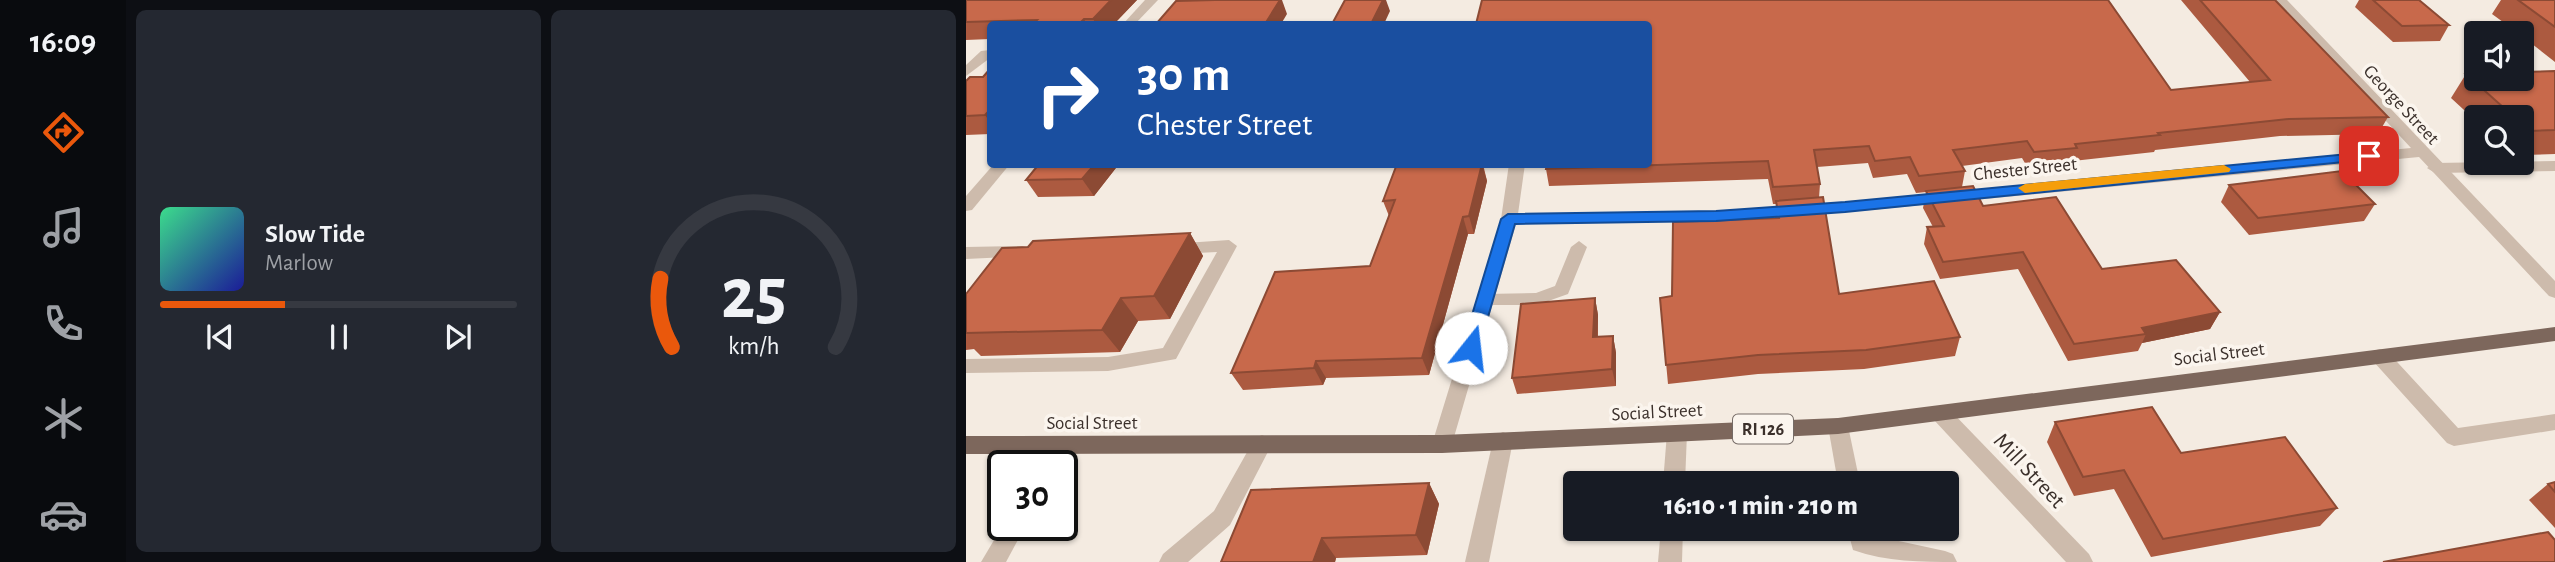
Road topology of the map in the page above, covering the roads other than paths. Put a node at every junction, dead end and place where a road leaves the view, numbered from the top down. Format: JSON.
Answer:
{"nodes":[{"id":1,"x":1152,"y":0,"type":"edge"},
{"id":2,"x":2280,"y":0,"type":"edge"},
{"id":3,"x":1132,"y":21,"type":"edge"},
{"id":4,"x":987,"y":54,"type":"edge"},
{"id":5,"x":966,"y":72,"type":"edge"},
{"id":6,"x":2420,"y":152,"type":"junction"},
{"id":7,"x":2555,"y":166,"type":"edge"},
{"id":8,"x":999,"y":168,"type":"edge"},
{"id":9,"x":1516,"y":168,"type":"edge"},
{"id":10,"x":2435,"y":168,"type":"junction"},
{"id":11,"x":966,"y":206,"type":"edge"},
{"id":12,"x":1508,"y":219,"type":"junction"},
{"id":13,"x":1579,"y":247,"type":"dead end"},
{"id":14,"x":1163,"y":248,"type":"edge"},
{"id":15,"x":1044,"y":252,"type":"edge"},
{"id":16,"x":966,"y":253,"type":"edge"},
{"id":17,"x":1018,"y":253,"type":"junction"},
{"id":18,"x":1000,"y":274,"type":"edge"},
{"id":19,"x":2555,"y":292,"type":"edge"},
{"id":20,"x":1485,"y":300,"type":"junction"},
{"id":21,"x":2554,"y":335,"type":"edge"},
{"id":22,"x":2380,"y":356,"type":"junction"},
{"id":23,"x":966,"y":366,"type":"edge"},
{"id":24,"x":1941,"y":414,"type":"junction"},
{"id":25,"x":2555,"y":422,"type":"edge"},
{"id":26,"x":1839,"y":426,"type":"junction"},
{"id":27,"x":1677,"y":433,"type":"junction"},
{"id":28,"x":1503,"y":441,"type":"junction"},
{"id":29,"x":1262,"y":444,"type":"junction"},
{"id":30,"x":1442,"y":444,"type":"junction"},
{"id":31,"x":966,"y":445,"type":"edge"},
{"id":32,"x":1064,"y":445,"type":"junction"},
{"id":33,"x":1061,"y":450,"type":"edge"},
{"id":34,"x":1675,"y":471,"type":"edge"},
{"id":35,"x":1847,"y":471,"type":"edge"},
{"id":36,"x":1005,"y":541,"type":"edge"},
{"id":37,"x":1671,"y":541,"type":"edge"},
{"id":38,"x":1861,"y":541,"type":"edge"},
{"id":39,"x":993,"y":562,"type":"edge"},
{"id":40,"x":1171,"y":562,"type":"edge"},
{"id":41,"x":1477,"y":562,"type":"edge"},
{"id":42,"x":1670,"y":562,"type":"edge"},
{"id":43,"x":1945,"y":562,"type":"edge"},
{"id":44,"x":2081,"y":562,"type":"edge"}],
"edges":[{"from":1,"to":3,"type":"street"},
{"from":2,"to":6,"type":"street","name":"George Street"},
{"from":4,"to":5,"type":"street"},
{"from":6,"to":10,"type":"street","name":"George Street"},
{"from":6,"to":12,"type":"street","name":"Chester Street"},
{"from":7,"to":10,"type":"street"},
{"from":8,"to":11,"type":"street"},
{"from":9,"to":12,"type":"street"},
{"from":10,"to":19,"type":"street","name":"George Street"},
{"from":12,"to":20,"type":"street"},
{"from":13,"to":20,"type":"street"},
{"from":14,"to":23,"type":"street"},
{"from":15,"to":17,"type":"street"},
{"from":16,"to":17,"type":"street"},
{"from":17,"to":18,"type":"street"},
{"from":20,"to":30,"type":"street"},
{"from":21,"to":22,"type":"main road","name":"Social Street","number":"RI 126"},
{"from":22,"to":24,"type":"main road","name":"Social Street","number":"RI 126"},
{"from":22,"to":25,"type":"street"},
{"from":24,"to":26,"type":"main road","name":"Social Street","number":"RI 126"},
{"from":24,"to":44,"type":"street","name":"Mill Street"},
{"from":26,"to":27,"type":"main road","name":"Social Street","number":"RI 126"},
{"from":26,"to":35,"type":"street"},
{"from":27,"to":28,"type":"main road","name":"Social Street","number":"RI 126"},
{"from":27,"to":34,"type":"street"},
{"from":28,"to":30,"type":"main road","name":"Social Street","number":"RI 126"},
{"from":28,"to":41,"type":"street"},
{"from":29,"to":30,"type":"main road","name":"Social Street","number":"RI 126"},
{"from":29,"to":32,"type":"main road","name":"Social Street","number":"RI 126"},
{"from":29,"to":40,"type":"street"},
{"from":31,"to":32,"type":"main road","name":"Social Street","number":"RI 126"},
{"from":32,"to":33,"type":"street"},
{"from":36,"to":39,"type":"street"},
{"from":37,"to":42,"type":"street"},
{"from":38,"to":43,"type":"street"}]}
